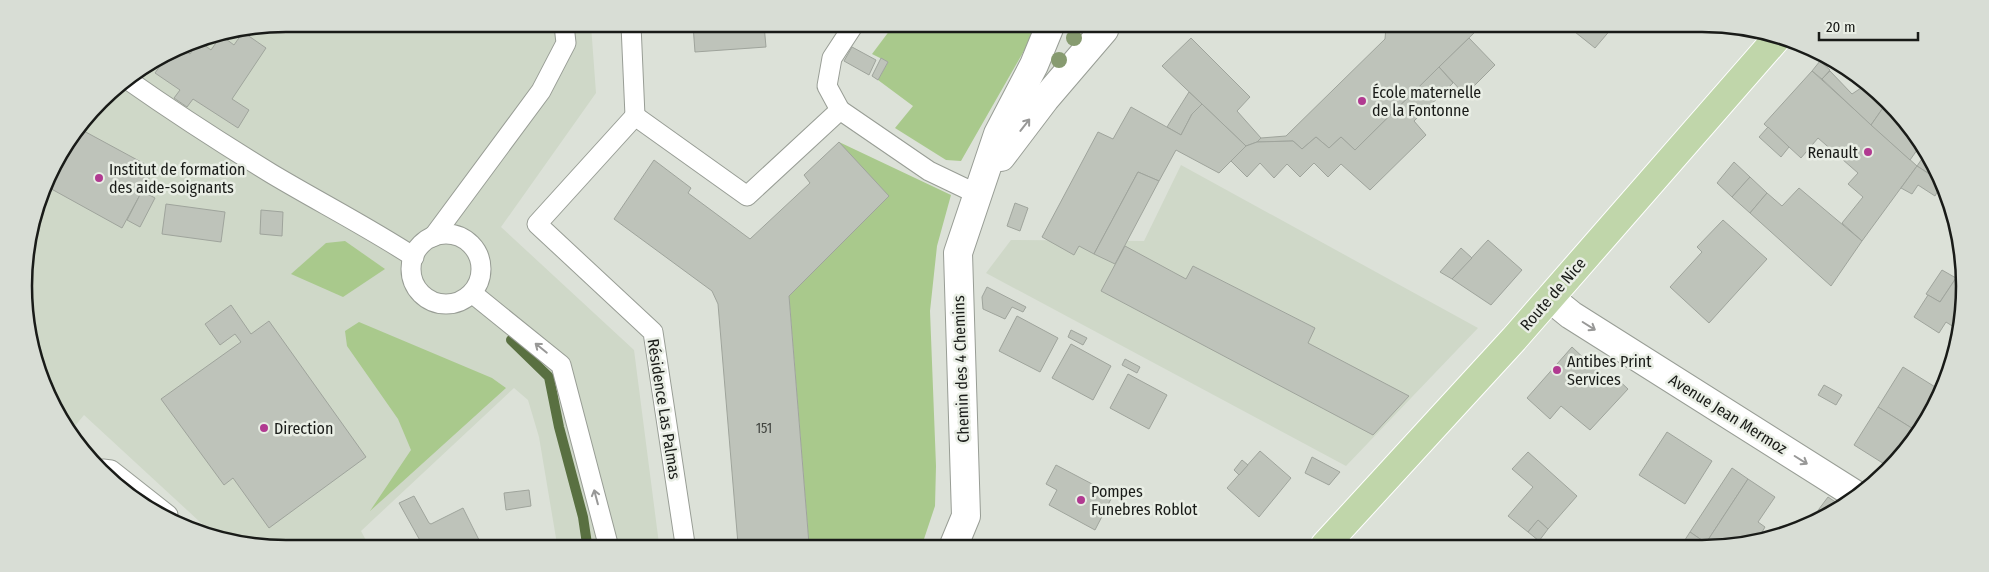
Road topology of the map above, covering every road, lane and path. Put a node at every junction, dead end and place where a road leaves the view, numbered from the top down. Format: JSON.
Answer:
{"nodes":[{"id":1,"x":565,"y":32,"type":"edge"},
{"id":2,"x":631,"y":32,"type":"edge"},
{"id":3,"x":849,"y":32,"type":"edge"},
{"id":4,"x":1048,"y":32,"type":"edge"},
{"id":5,"x":1102,"y":32,"type":"edge"},
{"id":6,"x":1773,"y":42,"type":"edge"},
{"id":7,"x":133,"y":84,"type":"edge"},
{"id":8,"x":840,"y":110,"type":"junction"},
{"id":9,"x":635,"y":116,"type":"junction"},
{"id":10,"x":977,"y":194,"type":"junction"},
{"id":11,"x":433,"y":237,"type":"junction"},
{"id":12,"x":414,"y":257,"type":"junction"},
{"id":13,"x":472,"y":293,"type":"junction"},
{"id":14,"x":1550,"y":298,"type":"junction"},
{"id":15,"x":116,"y":474,"type":"edge"},
{"id":16,"x":1851,"y":492,"type":"edge"},
{"id":17,"x":146,"y":498,"type":"edge"},
{"id":18,"x":607,"y":540,"type":"edge"},
{"id":19,"x":684,"y":540,"type":"edge"},
{"id":20,"x":956,"y":540,"type":"edge"},
{"id":21,"x":1330,"y":540,"type":"edge"}],
"edges":[{"from":1,"to":11,"type":"lane"},
{"from":2,"to":9,"type":"lane"},
{"from":3,"to":8,"type":"lane"},
{"from":4,"to":10,"type":"street","name":"Chemin des 4 Chemins"},
{"from":10,"to":5,"type":"street","name":"Chemin des 4 Chemins","one_way":true},
{"from":6,"to":14,"type":"main road","name":"Route de Nice"},
{"from":7,"to":12,"type":"lane"},
{"from":8,"to":9,"type":"lane"},
{"from":8,"to":10,"type":"lane"},
{"from":9,"to":19,"type":"lane","name":"Résidence Las Palmas"},
{"from":10,"to":20,"type":"street","name":"Chemin des 4 Chemins"},
{"from":11,"to":12,"type":"lane"},
{"from":11,"to":13,"type":"lane"},
{"from":12,"to":13,"type":"lane"},
{"from":18,"to":13,"type":"lane","one_way":true},
{"from":14,"to":16,"type":"street","name":"Avenue Jean Mermoz","one_way":true},
{"from":14,"to":21,"type":"main road","name":"Route de Nice"},
{"from":15,"to":17,"type":"lane"}]}
